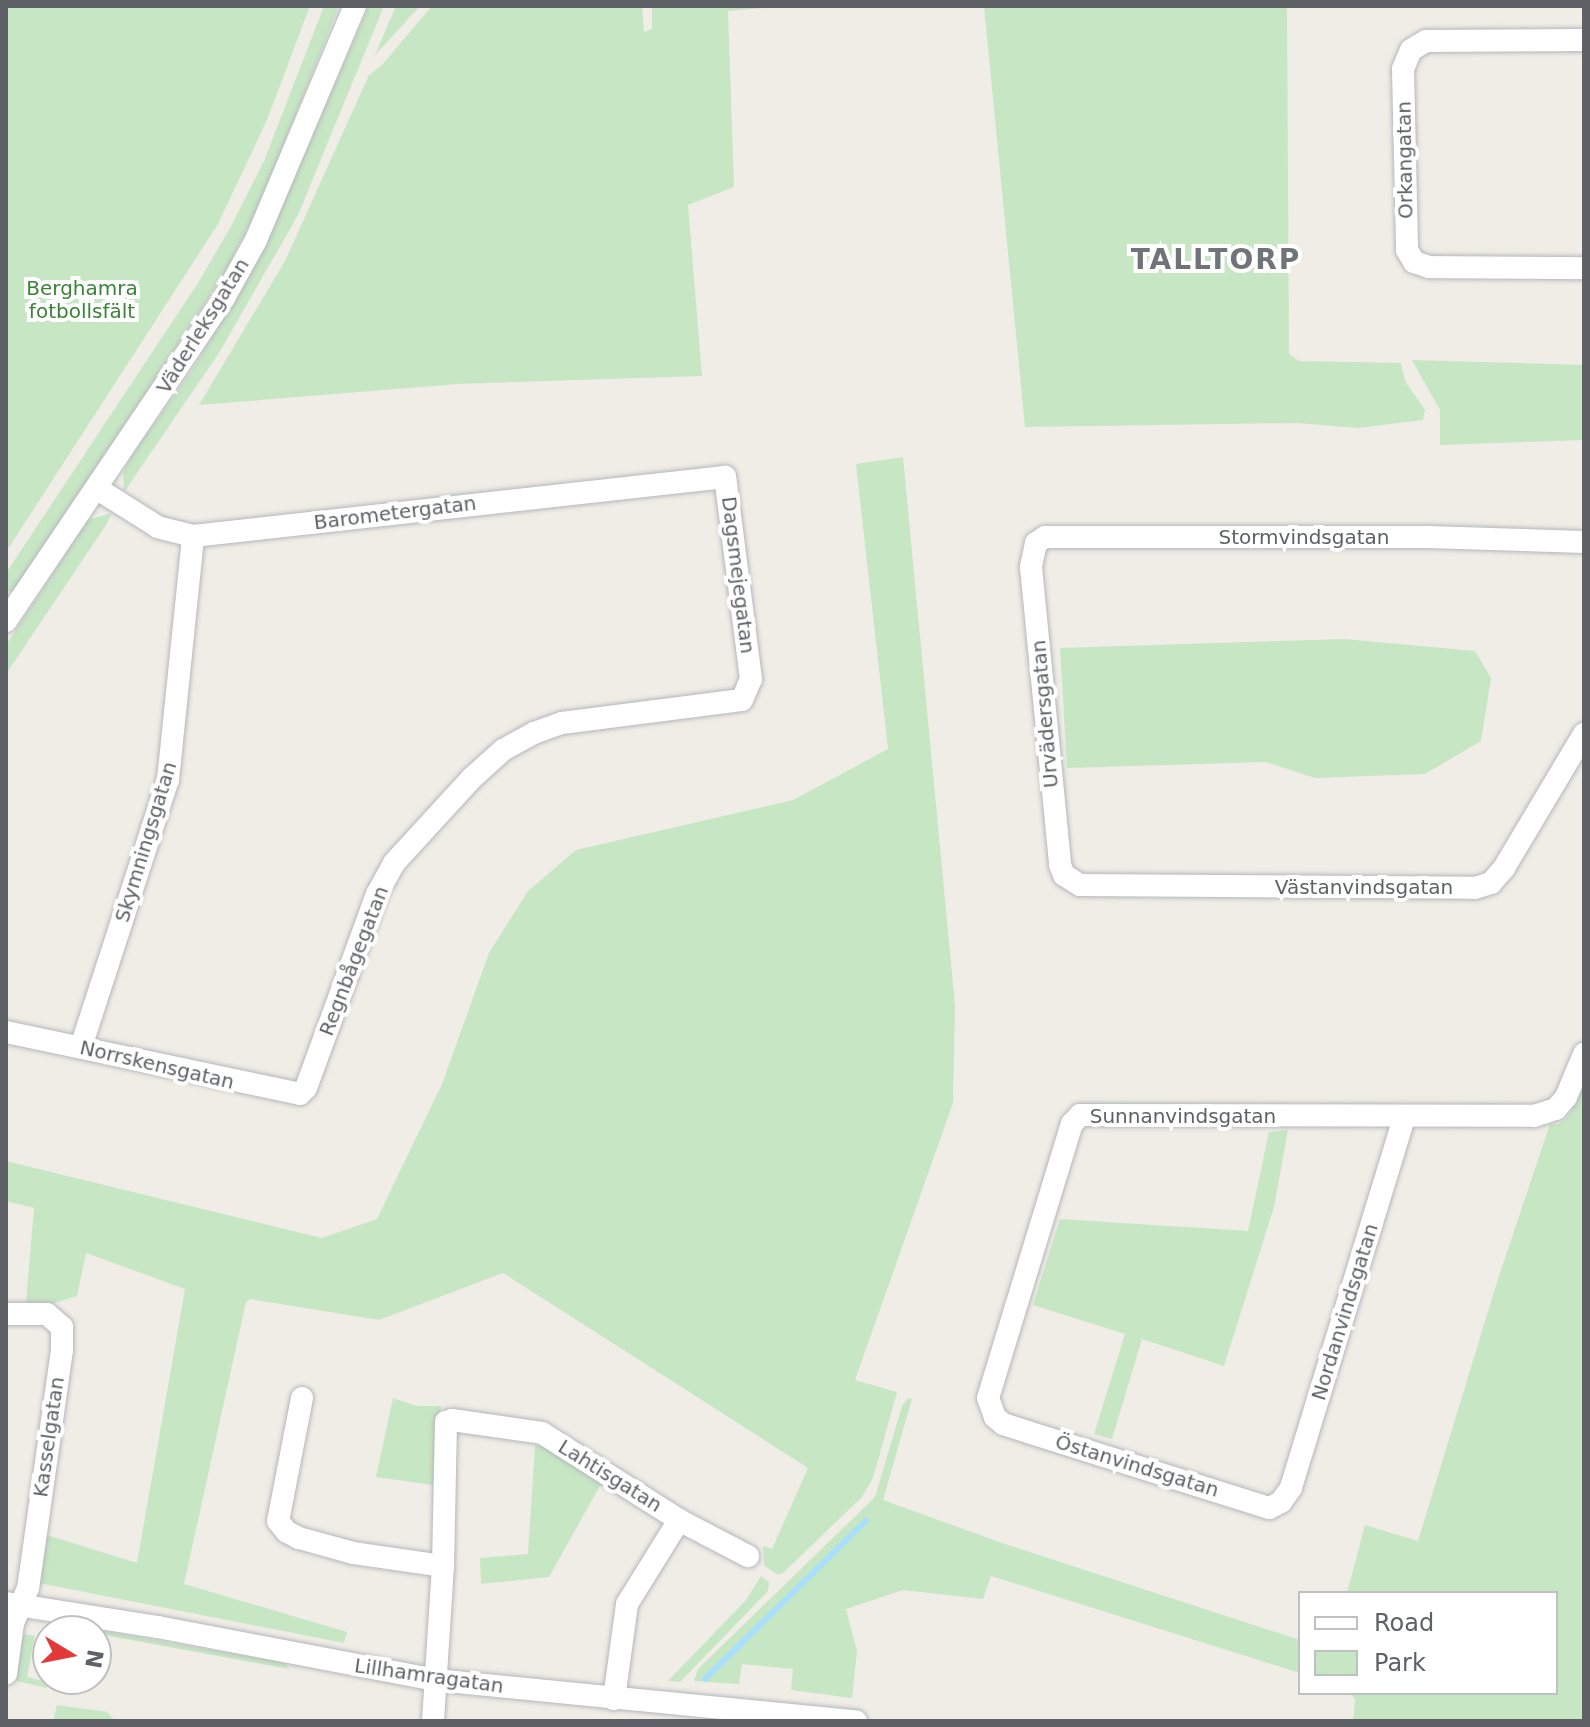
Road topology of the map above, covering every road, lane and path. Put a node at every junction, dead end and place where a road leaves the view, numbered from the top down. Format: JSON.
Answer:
{"nodes":[{"id":1,"x":355,"y":6,"type":"edge"},
{"id":2,"x":1584,"y":40,"type":"edge"},
{"id":3,"x":1584,"y":268,"type":"edge"},
{"id":4,"x":706,"y":478,"type":"joint"},
{"id":5,"x":96,"y":488,"type":"junction"},
{"id":6,"x":193,"y":536,"type":"junction"},
{"id":7,"x":1584,"y":542,"type":"edge"},
{"id":8,"x":1032,"y":552,"type":"joint"},
{"id":9,"x":6,"y":621,"type":"edge"},
{"id":10,"x":748,"y":692,"type":"joint"},
{"id":11,"x":1584,"y":734,"type":"edge"},
{"id":12,"x":1064,"y":875,"type":"joint"},
{"id":13,"x":6,"y":1032,"type":"edge"},
{"id":14,"x":81,"y":1047,"type":"junction"},
{"id":15,"x":1584,"y":1054,"type":"edge"},
{"id":16,"x":306,"y":1088,"type":"joint"},
{"id":17,"x":1404,"y":1118,"type":"junction"},
{"id":18,"x":6,"y":1314,"type":"edge"},
{"id":19,"x":302,"y":1398,"type":"dead end"},
{"id":20,"x":995,"y":1417,"type":"joint"},
{"id":21,"x":1281,"y":1502,"type":"joint"},
{"id":22,"x":679,"y":1520,"type":"junction"},
{"id":23,"x":748,"y":1556,"type":"dead end"},
{"id":24,"x":443,"y":1566,"type":"junction"},
{"id":25,"x":14,"y":1605,"type":"edge"},
{"id":26,"x":6,"y":1674,"type":"edge"},
{"id":27,"x":435,"y":1680,"type":"junction"},
{"id":28,"x":614,"y":1699,"type":"junction"},
{"id":29,"x":433,"y":1721,"type":"edge"},
{"id":30,"x":856,"y":1721,"type":"edge"}],
"edges":[{"from":1,"to":5,"type":"street","name":"Väderleksgatan"},
{"from":2,"to":3,"type":"street","name":"Orkangatan"},
{"from":4,"to":6,"type":"street","name":"Barometergatan"},
{"from":4,"to":10,"type":"street","name":"Dagsmejegatan"},
{"from":5,"to":6,"type":"street","name":"Barometergatan"},
{"from":5,"to":9,"type":"street","name":"Väderleksgatan"},
{"from":6,"to":14,"type":"street","name":"Skymningsgatan"},
{"from":7,"to":8,"type":"street","name":"Stormvindsgatan"},
{"from":8,"to":12,"type":"street","name":"Urvädersgatan"},
{"from":10,"to":16,"type":"street","name":"Regnbågegatan"},
{"from":11,"to":12,"type":"street","name":"Västanvindsgatan"},
{"from":13,"to":14,"type":"street","name":"Norrskensgatan"},
{"from":14,"to":16,"type":"street","name":"Norrskensgatan"},
{"from":15,"to":17,"type":"street","name":"Sunnanvindsgatan"},
{"from":17,"to":20,"type":"street","name":"Sunnanvindsgatan"},
{"from":17,"to":21,"type":"street","name":"Nordanvindsgatan"},
{"from":18,"to":25,"type":"street","name":"Kasselgatan"},
{"from":19,"to":24,"type":"street"},
{"from":20,"to":21,"type":"street","name":"Östanvindsgatan"},
{"from":22,"to":23,"type":"street","name":"Lahtisgatan"},
{"from":22,"to":24,"type":"street","name":"Lahtisgatan"},
{"from":22,"to":28,"type":"street","name":"Lahtisgatan"},
{"from":24,"to":27,"type":"street","name":"Lahtisgatan"},
{"from":25,"to":26,"type":"street"},
{"from":25,"to":27,"type":"street","name":"Lillhamragatan"},
{"from":27,"to":28,"type":"street","name":"Lillhamragatan"},
{"from":27,"to":29,"type":"street","name":"Lahtisgatan"},
{"from":28,"to":30,"type":"street","name":"Lillhamragatan"}]}
